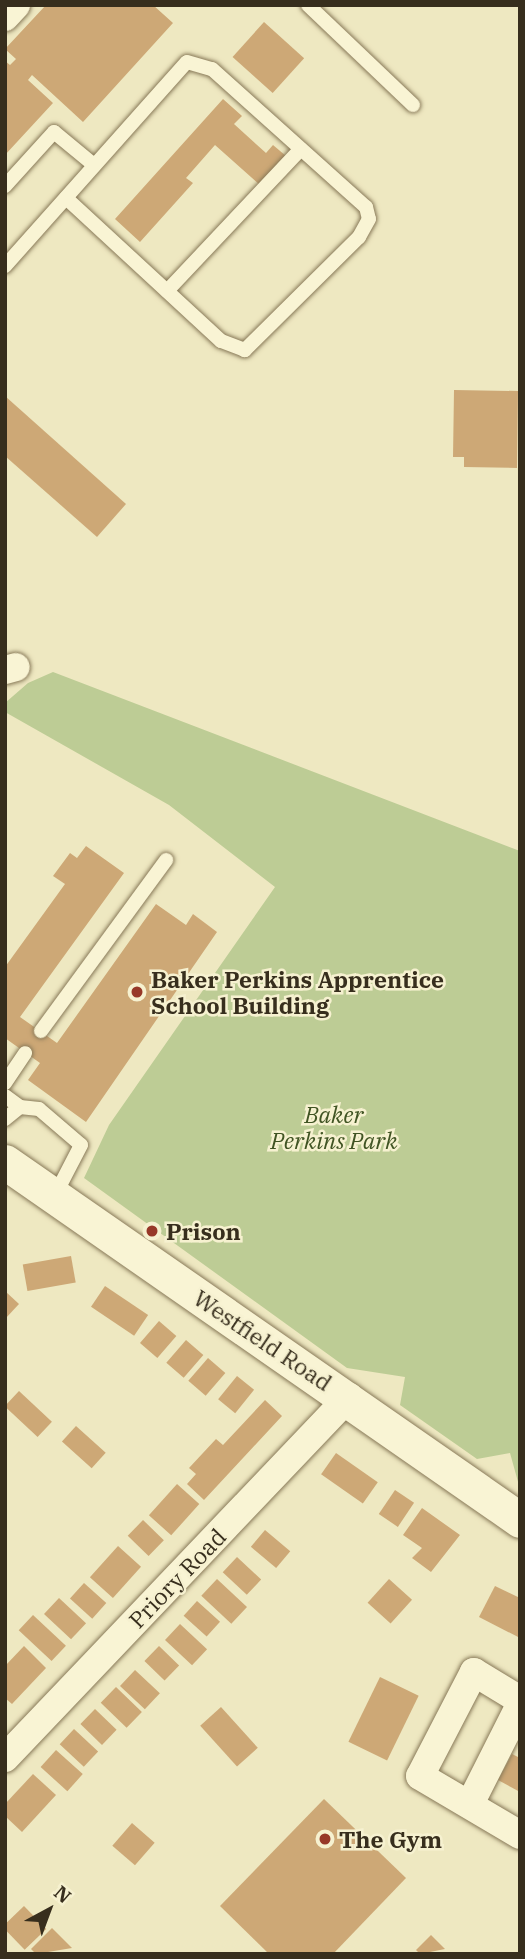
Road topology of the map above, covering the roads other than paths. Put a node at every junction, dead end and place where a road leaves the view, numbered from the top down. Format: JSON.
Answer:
{"nodes":[{"id":1,"x":16,"y":5,"type":"edge"},
{"id":2,"x":308,"y":5,"type":"edge"},
{"id":3,"x":5,"y":17,"type":"edge"},
{"id":4,"x":413,"y":104,"type":"dead end"},
{"id":5,"x":301,"y":149,"type":"junction"},
{"id":6,"x":94,"y":165,"type":"junction"},
{"id":7,"x":5,"y":186,"type":"edge"},
{"id":8,"x":66,"y":198,"type":"junction"},
{"id":9,"x":8,"y":256,"type":"edge"},
{"id":10,"x":167,"y":291,"type":"junction"},
{"id":11,"x":166,"y":860,"type":"dead end"},
{"id":12,"x":41,"y":1031,"type":"dead end"},
{"id":13,"x":25,"y":1053,"type":"dead end"},
{"id":14,"x":5,"y":1083,"type":"edge"},
{"id":15,"x":5,"y":1096,"type":"edge"},
{"id":16,"x":20,"y":1107,"type":"junction"},
{"id":17,"x":5,"y":1119,"type":"edge"},
{"id":18,"x":11,"y":1176,"type":"edge"},
{"id":19,"x":54,"y":1197,"type":"junction"},
{"id":20,"x":349,"y":1397,"type":"junction"},
{"id":21,"x":520,"y":1520,"type":"edge"},
{"id":22,"x":520,"y":1702,"type":"edge"},
{"id":23,"x":5,"y":1758,"type":"edge"},
{"id":24,"x":470,"y":1804,"type":"junction"},
{"id":25,"x":520,"y":1835,"type":"edge"}],
"edges":[{"from":1,"to":3,"type":"street"},
{"from":2,"to":4,"type":"lane"},
{"from":5,"to":6,"type":"lane"},
{"from":5,"to":10,"type":"lane"},
{"from":5,"to":10,"type":"lane"},
{"from":6,"to":7,"type":"lane"},
{"from":6,"to":8,"type":"lane"},
{"from":8,"to":9,"type":"lane"},
{"from":8,"to":10,"type":"lane"},
{"from":11,"to":12,"type":"lane"},
{"from":13,"to":14,"type":"lane"},
{"from":15,"to":16,"type":"lane"},
{"from":16,"to":17,"type":"lane"},
{"from":16,"to":19,"type":"lane"},
{"from":18,"to":19,"type":"street","name":"Westfield Road"},
{"from":19,"to":20,"type":"street","name":"Westfield Road"},
{"from":20,"to":21,"type":"street","name":"Westfield Road"},
{"from":20,"to":23,"type":"street","name":"Priory Road"},
{"from":22,"to":24,"type":"street"},
{"from":22,"to":24,"type":"street"},
{"from":24,"to":25,"type":"street"}]}
